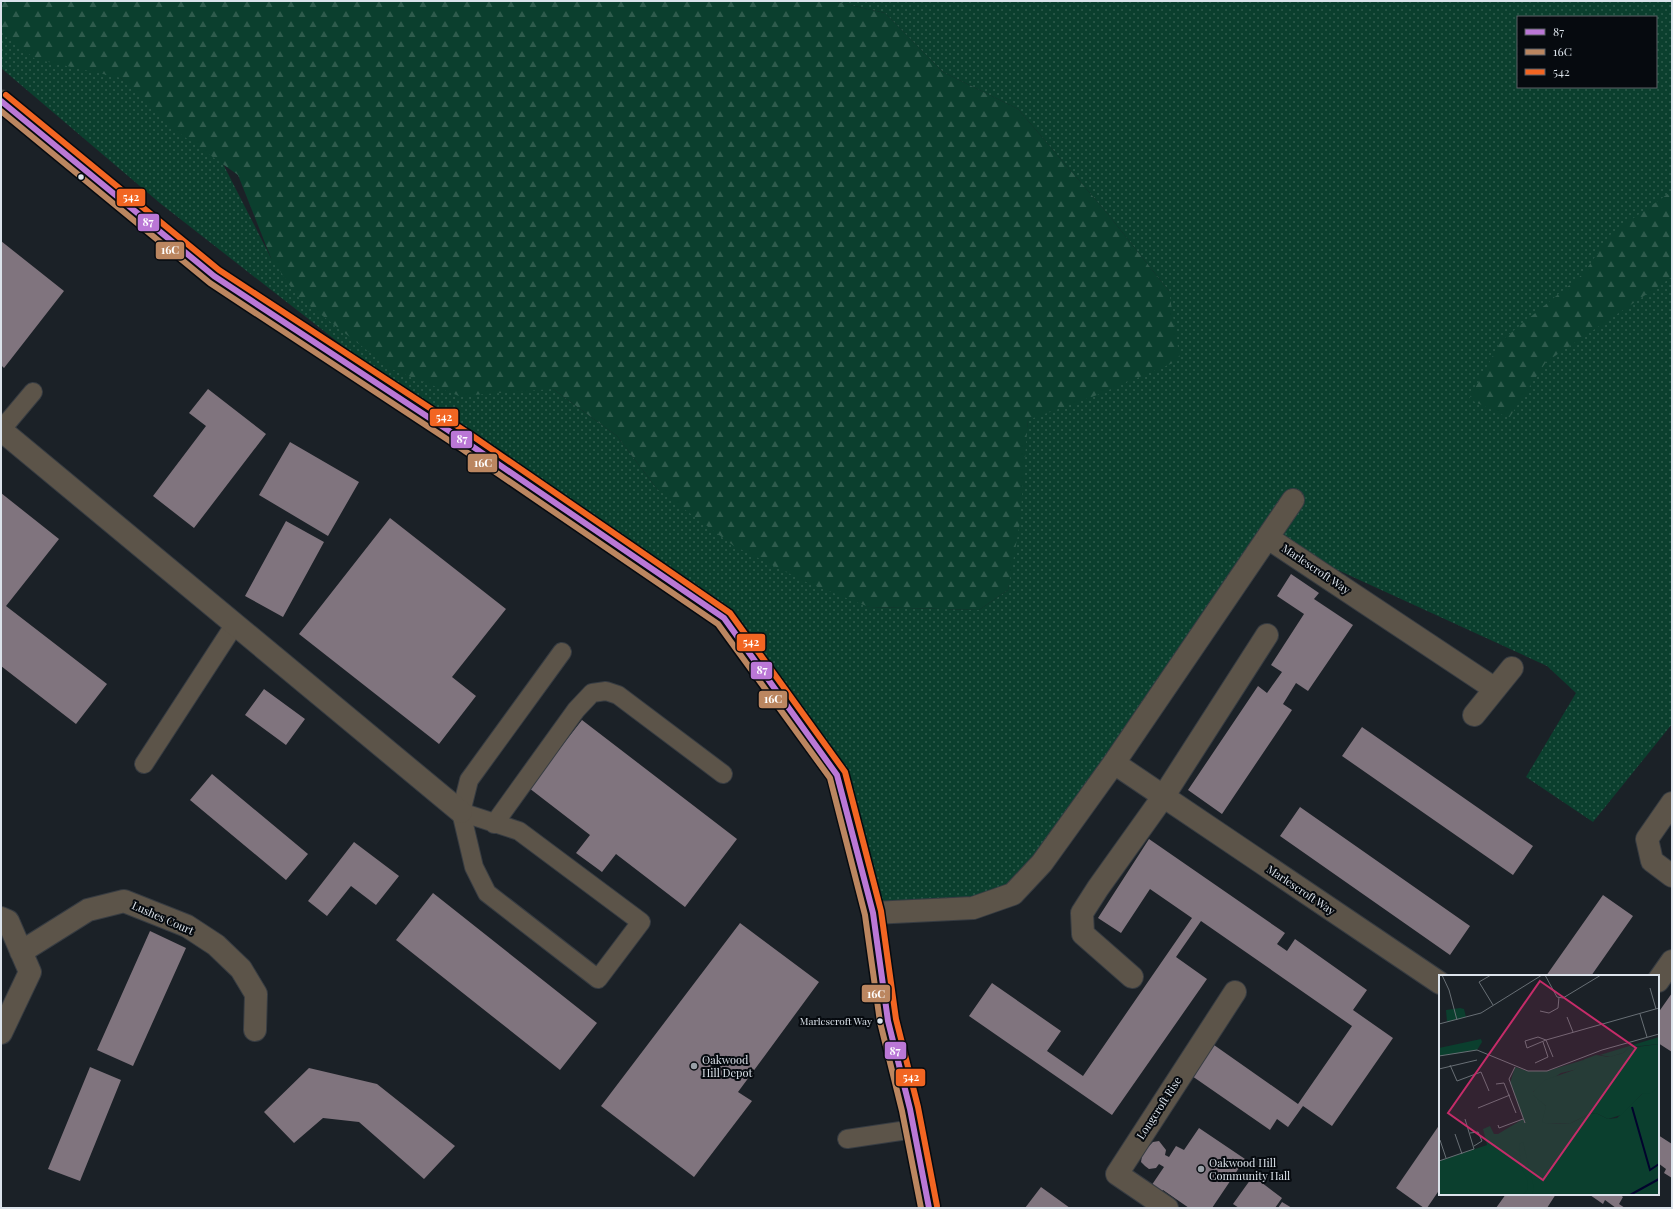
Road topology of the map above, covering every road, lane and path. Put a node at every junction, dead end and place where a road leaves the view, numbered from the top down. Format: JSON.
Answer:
{"nodes":[{"id":1,"x":1,"y":101,"type":"edge"},
{"id":2,"x":32,"y":392,"type":"dead end"},
{"id":3,"x":1,"y":430,"type":"edge"},
{"id":4,"x":1293,"y":500,"type":"dead end"},
{"id":5,"x":1268,"y":538,"type":"junction"},
{"id":6,"x":235,"y":624,"type":"junction"},
{"id":7,"x":1267,"y":635,"type":"dead end"},
{"id":8,"x":562,"y":652,"type":"dead end"},
{"id":9,"x":1512,"y":668,"type":"dead end"},
{"id":10,"x":1495,"y":689,"type":"junction"},
{"id":11,"x":1474,"y":715,"type":"dead end"},
{"id":12,"x":144,"y":764,"type":"dead end"},
{"id":13,"x":1114,"y":764,"type":"junction"},
{"id":14,"x":723,"y":774,"type":"dead end"},
{"id":15,"x":1163,"y":797,"type":"junction"},
{"id":16,"x":1672,"y":803,"type":"edge"},
{"id":17,"x":461,"y":812,"type":"junction"},
{"id":18,"x":494,"y":824,"type":"junction"},
{"id":19,"x":1672,"y":876,"type":"edge"},
{"id":20,"x":873,"y":913,"type":"junction"},
{"id":21,"x":1,"y":918,"type":"edge"},
{"id":22,"x":21,"y":952,"type":"junction"},
{"id":23,"x":1672,"y":961,"type":"edge"},
{"id":24,"x":1132,"y":977,"type":"dead end"},
{"id":25,"x":1659,"y":980,"type":"edge"},
{"id":26,"x":1439,"y":982,"type":"edge"},
{"id":27,"x":1235,"y":992,"type":"dead end"},
{"id":28,"x":255,"y":1030,"type":"dead end"},
{"id":29,"x":1,"y":1033,"type":"edge"},
{"id":30,"x":914,"y":1129,"type":"junction"},
{"id":31,"x":847,"y":1139,"type":"dead end"},
{"id":32,"x":929,"y":1208,"type":"edge"},
{"id":33,"x":1167,"y":1208,"type":"edge"}],
"edges":[{"from":1,"to":20,"type":"street"},
{"from":2,"to":3,"type":"lane"},
{"from":3,"to":6,"type":"street"},
{"from":4,"to":5,"type":"street"},
{"from":5,"to":10,"type":"street","name":"Marlescroft Way"},
{"from":5,"to":13,"type":"street"},
{"from":6,"to":12,"type":"lane"},
{"from":6,"to":17,"type":"street"},
{"from":7,"to":15,"type":"street"},
{"from":8,"to":17,"type":"lane"},
{"from":9,"to":10,"type":"street"},
{"from":10,"to":11,"type":"street"},
{"from":13,"to":15,"type":"street","name":"Marlescroft Way"},
{"from":13,"to":20,"type":"street"},
{"from":14,"to":18,"type":"lane"},
{"from":15,"to":24,"type":"street"},
{"from":15,"to":26,"type":"street","name":"Marlescroft Way"},
{"from":16,"to":19,"type":"street"},
{"from":17,"to":18,"type":"lane"},
{"from":17,"to":18,"type":"lane"},
{"from":20,"to":30,"type":"street"},
{"from":21,"to":22,"type":"street"},
{"from":22,"to":28,"type":"street","name":"Lushes Court"},
{"from":22,"to":29,"type":"street"},
{"from":23,"to":25,"type":"street"},
{"from":27,"to":33,"type":"street","name":"Longcroft Rise"},
{"from":30,"to":31,"type":"lane"},
{"from":30,"to":32,"type":"street"}]}
